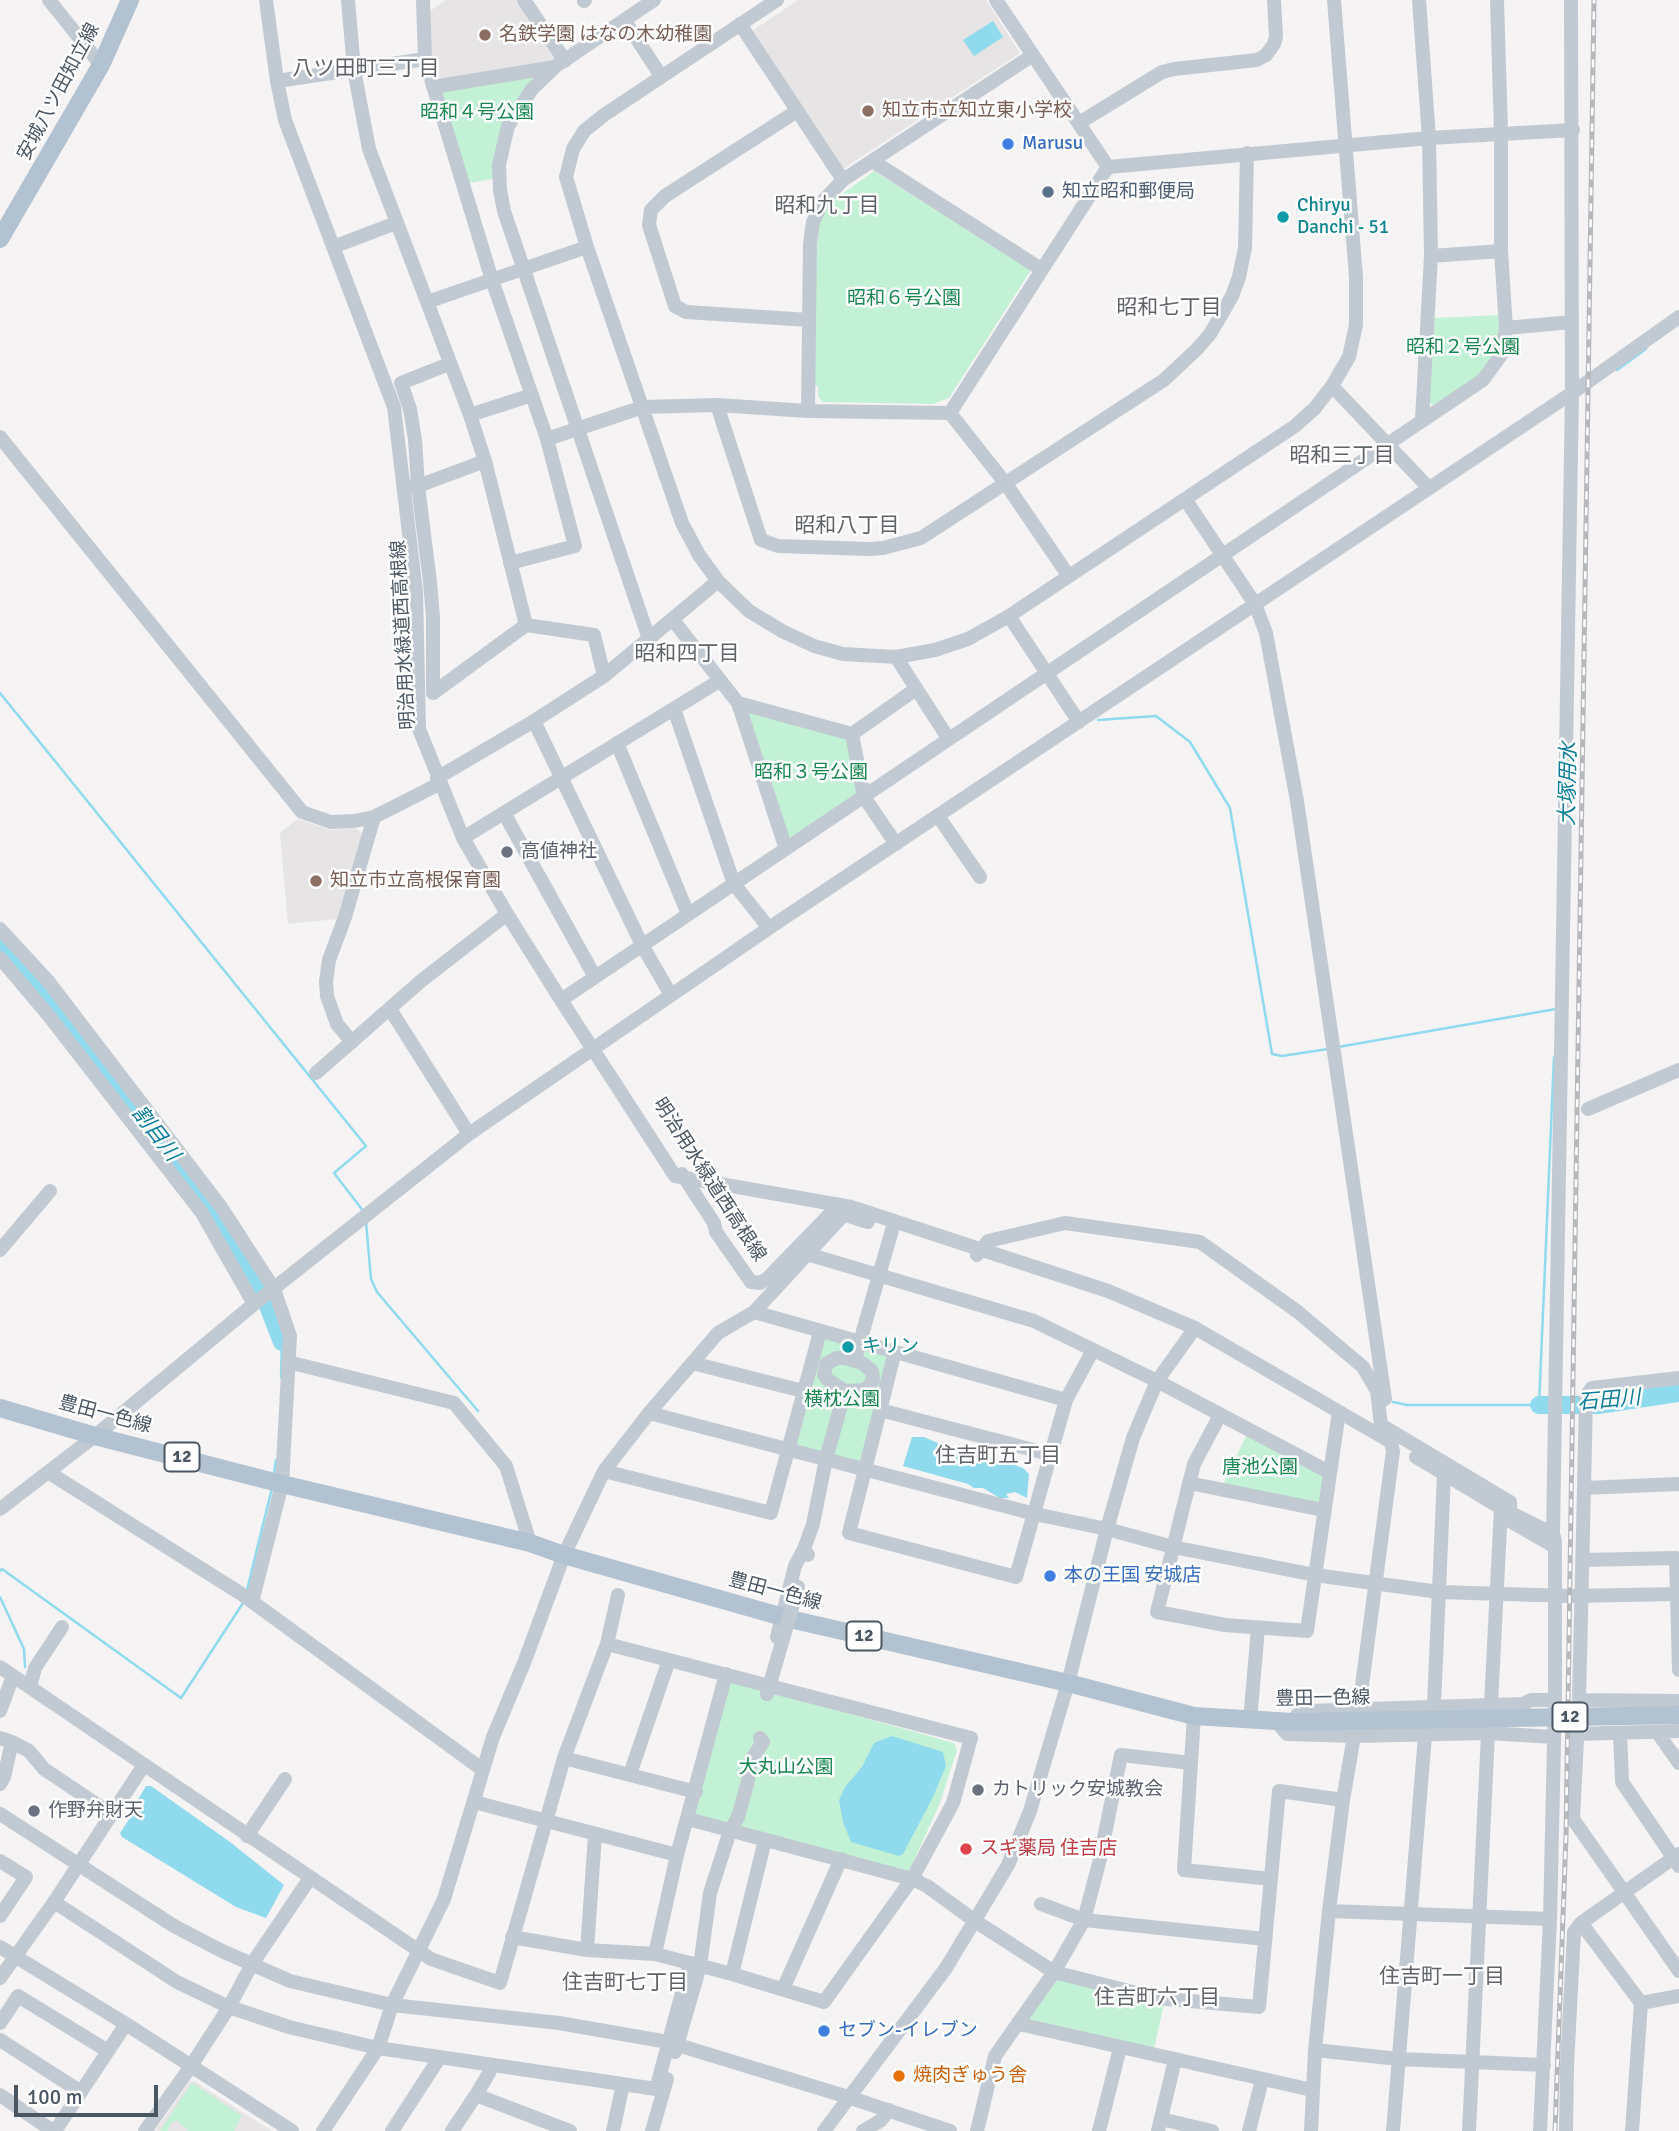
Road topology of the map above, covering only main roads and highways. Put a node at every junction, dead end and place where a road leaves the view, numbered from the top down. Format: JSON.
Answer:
{"nodes":[{"id":1,"x":130,"y":0,"type":"edge"},
{"id":2,"x":0,"y":239,"type":"edge"},
{"id":3,"x":0,"y":1408,"type":"edge"},
{"id":4,"x":1679,"y":1715,"type":"edge"}],
"edges":[{"from":1,"to":2,"type":"main road","name":"安城八ツ田知立線"},
{"from":3,"to":4,"type":"main road","name":"豊田一色線","number":"12","bridge":true}]}
